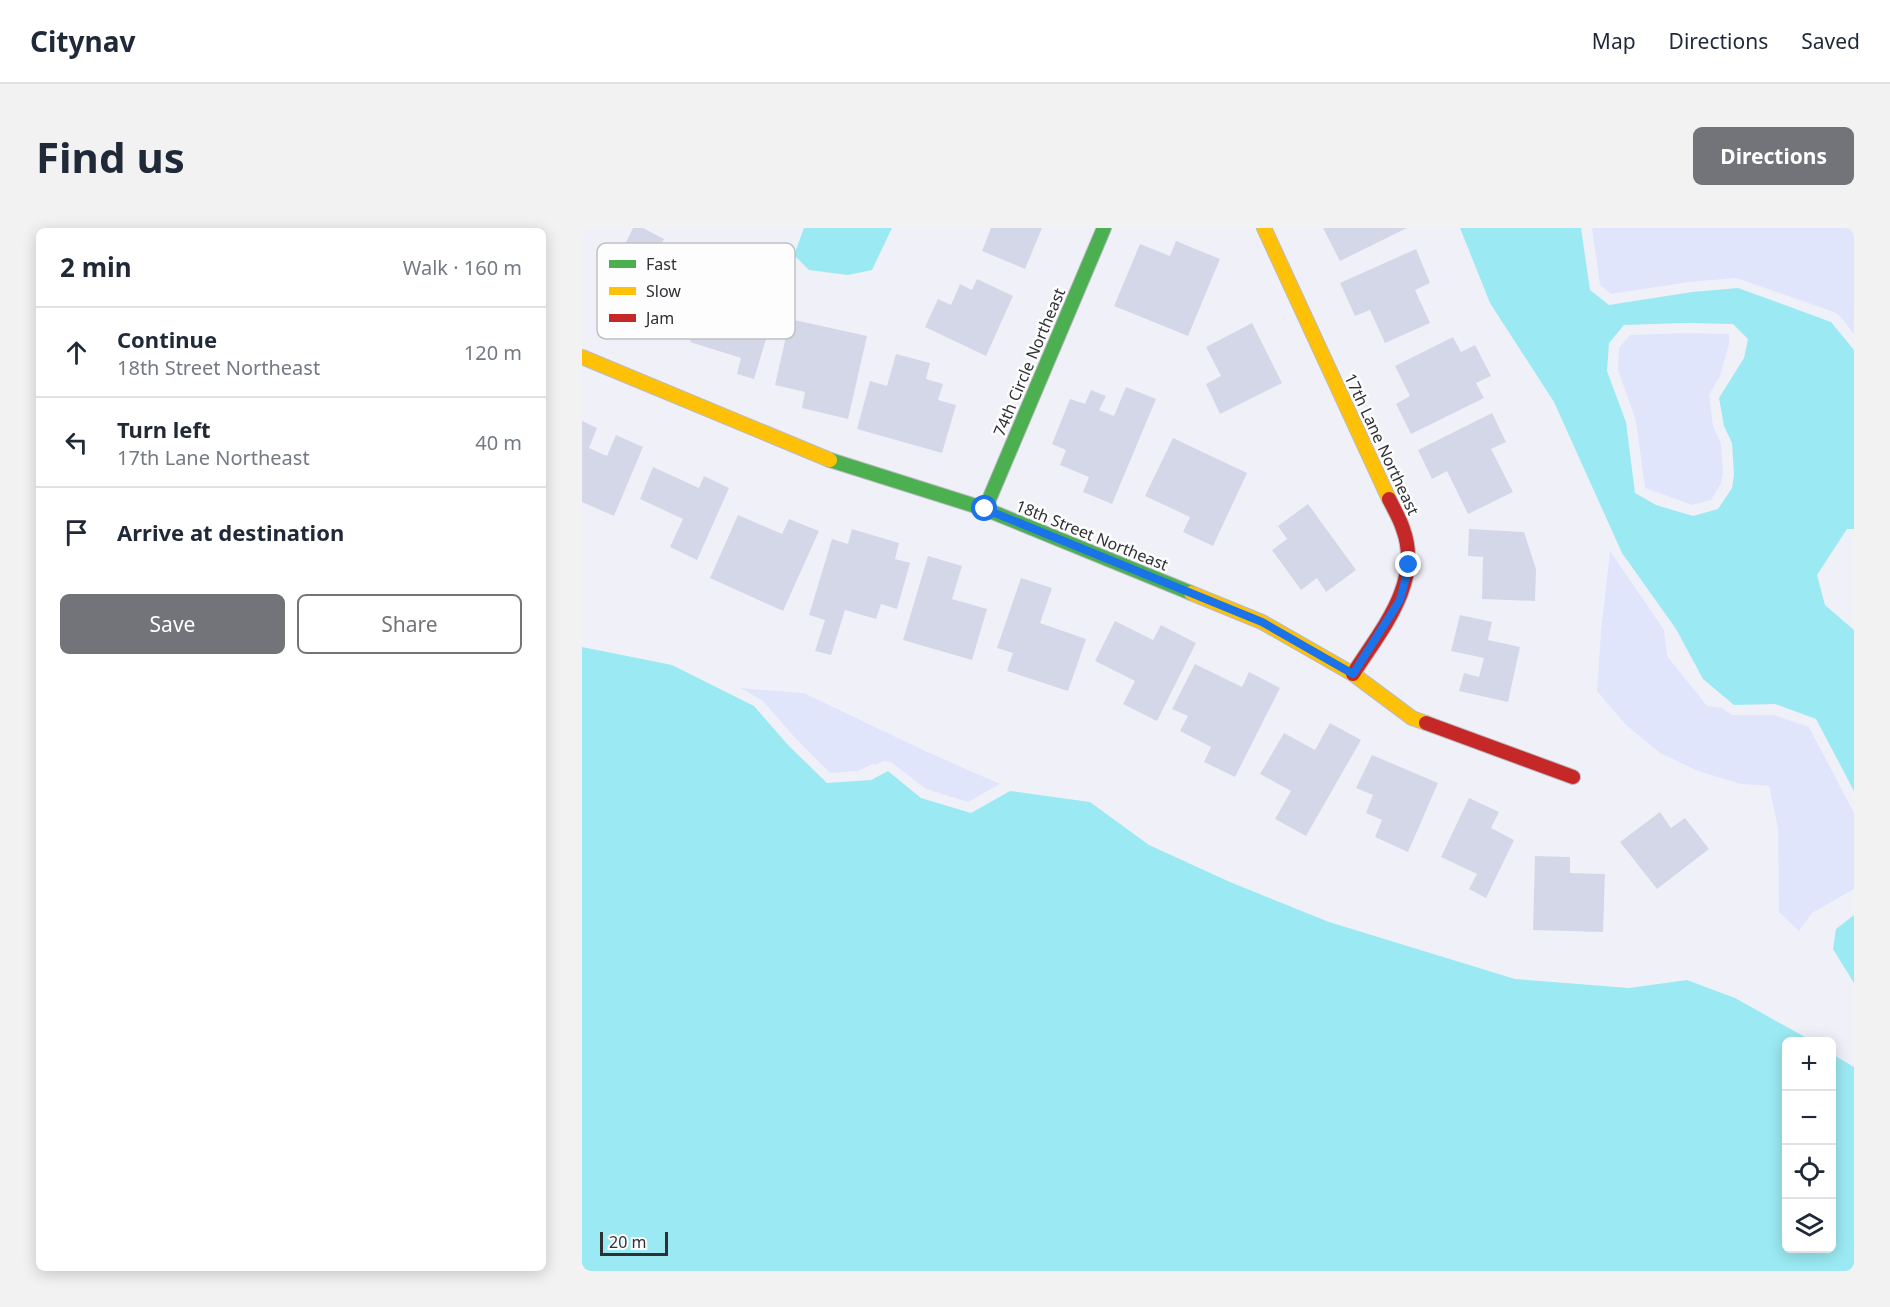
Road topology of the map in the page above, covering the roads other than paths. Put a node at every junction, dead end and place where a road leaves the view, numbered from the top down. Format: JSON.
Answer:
{"nodes":[{"id":1,"x":1104,"y":228,"type":"edge"},
{"id":2,"x":1264,"y":228,"type":"edge"},
{"id":3,"x":582,"y":357,"type":"edge"},
{"id":4,"x":985,"y":509,"type":"junction"},
{"id":5,"x":1353,"y":674,"type":"junction"},
{"id":6,"x":1573,"y":777,"type":"dead end"}],
"edges":[{"from":1,"to":4,"type":"street","name":"74th Circle Northeast"},
{"from":2,"to":5,"type":"street","name":"17th Lane Northeast"},
{"from":3,"to":4,"type":"street","name":"18th Street Northeast"},
{"from":4,"to":5,"type":"street","name":"18th Street Northeast"},
{"from":5,"to":6,"type":"street","name":"18th Street Northeast"}]}
